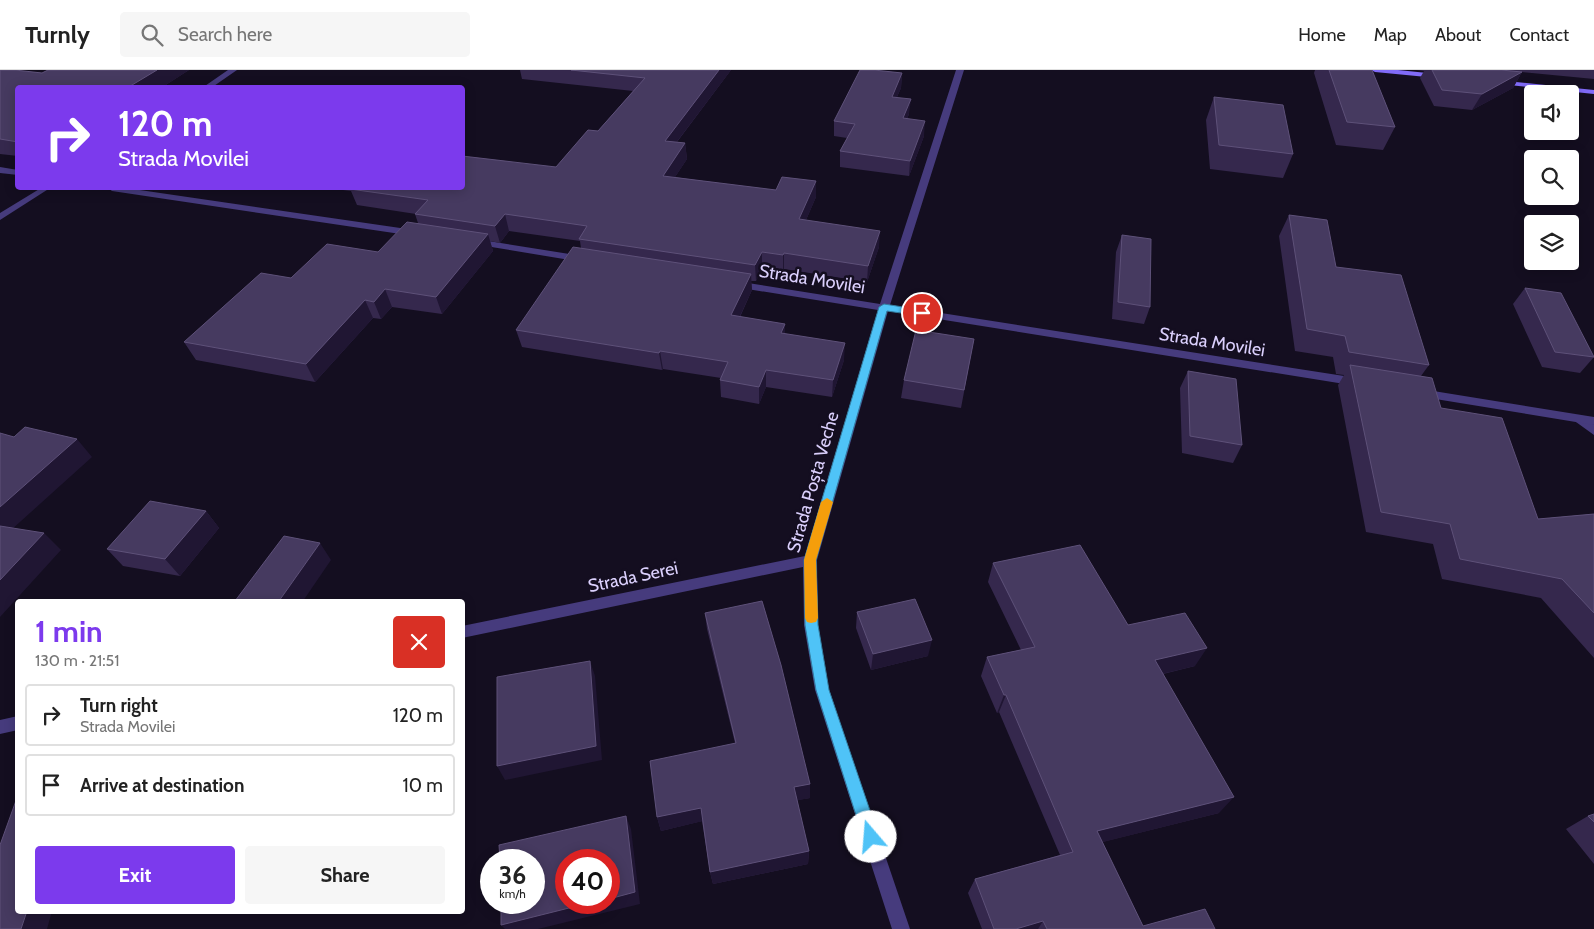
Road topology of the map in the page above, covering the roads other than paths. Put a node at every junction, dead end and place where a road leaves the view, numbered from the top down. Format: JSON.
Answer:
{"nodes":[{"id":1,"x":233,"y":70,"type":"edge"},
{"id":2,"x":960,"y":70,"type":"edge"},
{"id":3,"x":1375,"y":70,"type":"edge"},
{"id":4,"x":1443,"y":74,"type":"edge"},
{"id":5,"x":1491,"y":82,"type":"edge"},
{"id":6,"x":210,"y":85,"type":"edge"},
{"id":7,"x":1594,"y":92,"type":"edge"},
{"id":8,"x":0,"y":170,"type":"edge"},
{"id":9,"x":15,"y":172,"type":"edge"},
{"id":10,"x":43,"y":190,"type":"edge"},
{"id":11,"x":125,"y":190,"type":"edge"},
{"id":12,"x":0,"y":217,"type":"edge"},
{"id":13,"x":426,"y":235,"type":"edge"},
{"id":14,"x":465,"y":241,"type":"edge"},
{"id":15,"x":592,"y":261,"type":"edge"},
{"id":16,"x":728,"y":282,"type":"edge"},
{"id":17,"x":884,"y":307,"type":"junction"},
{"id":18,"x":1363,"y":383,"type":"edge"},
{"id":19,"x":1412,"y":391,"type":"edge"},
{"id":20,"x":1580,"y":419,"type":"junction"},
{"id":21,"x":1594,"y":421,"type":"edge"},
{"id":22,"x":1594,"y":431,"type":"edge"},
{"id":23,"x":810,"y":560,"type":"junction"},
{"id":24,"x":465,"y":631,"type":"edge"},
{"id":25,"x":15,"y":724,"type":"edge"},
{"id":26,"x":0,"y":727,"type":"edge"},
{"id":27,"x":902,"y":929,"type":"edge"}],
"edges":[{"from":1,"to":6,"type":"street"},
{"from":2,"to":17,"type":"street","name":"Strada Poșta Veche"},
{"from":3,"to":4,"type":"main road"},
{"from":5,"to":7,"type":"main road"},
{"from":8,"to":9,"type":"street"},
{"from":10,"to":12,"type":"street"},
{"from":11,"to":13,"type":"street"},
{"from":14,"to":15,"type":"street"},
{"from":16,"to":17,"type":"street","name":"Strada Movilei"},
{"from":17,"to":18,"type":"street","name":"Strada Movilei"},
{"from":17,"to":23,"type":"street","name":"Strada Poșta Veche"},
{"from":19,"to":20,"type":"street"},
{"from":20,"to":21,"type":"street"},
{"from":20,"to":22,"type":"street"},
{"from":23,"to":24,"type":"street","name":"Strada Serei"},
{"from":23,"to":27,"type":"street","name":"Strada Poșta Veche"},
{"from":25,"to":26,"type":"street"}]}
